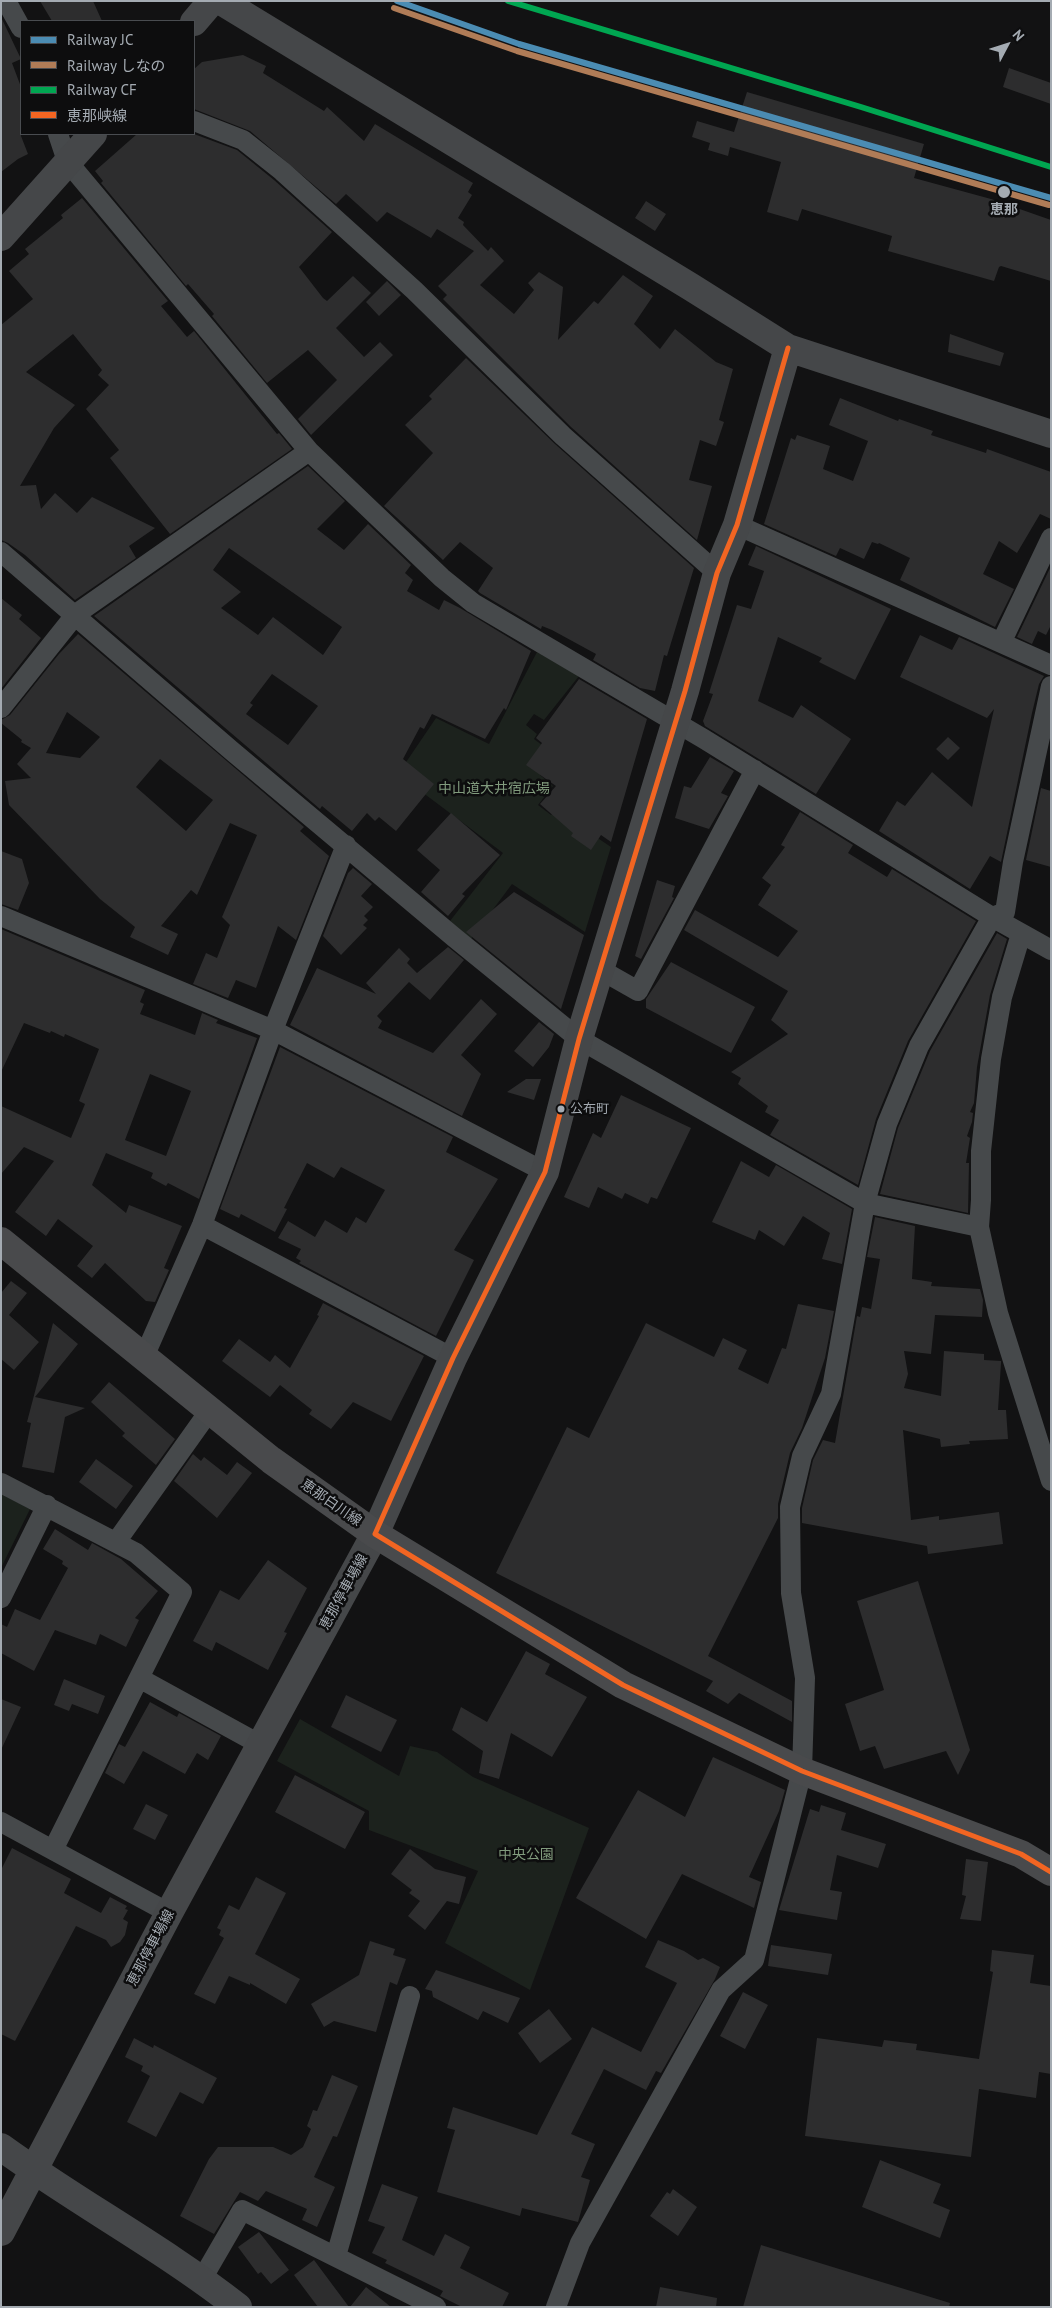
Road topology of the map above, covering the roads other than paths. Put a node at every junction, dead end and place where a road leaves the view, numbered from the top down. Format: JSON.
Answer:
{"nodes":[{"id":1,"x":6,"y":1,"type":"edge"},
{"id":2,"x":212,"y":1,"type":"edge"},
{"id":3,"x":221,"y":1,"type":"edge"},
{"id":4,"x":195,"y":21,"type":"edge"},
{"id":5,"x":20,"y":26,"type":"edge"},
{"id":6,"x":195,"y":122,"type":"edge"},
{"id":7,"x":58,"y":135,"type":"edge"},
{"id":8,"x":92,"y":135,"type":"edge"},
{"id":9,"x":67,"y":161,"type":"junction"},
{"id":10,"x":1,"y":237,"type":"edge"},
{"id":11,"x":788,"y":348,"type":"junction"},
{"id":12,"x":1051,"y":434,"type":"edge"},
{"id":13,"x":309,"y":451,"type":"junction"},
{"id":14,"x":737,"y":525,"type":"junction"},
{"id":15,"x":1051,"y":538,"type":"edge"},
{"id":16,"x":1,"y":552,"type":"edge"},
{"id":17,"x":717,"y":574,"type":"junction"},
{"id":18,"x":76,"y":614,"type":"junction"},
{"id":19,"x":1002,"y":641,"type":"junction"},
{"id":20,"x":1051,"y":665,"type":"edge"},
{"id":21,"x":1051,"y":686,"type":"edge"},
{"id":22,"x":1,"y":708,"type":"edge"},
{"id":23,"x":675,"y":722,"type":"junction"},
{"id":24,"x":755,"y":770,"type":"junction"},
{"id":25,"x":346,"y":845,"type":"junction"},
{"id":26,"x":1,"y":916,"type":"edge"},
{"id":27,"x":992,"y":916,"type":"junction"},
{"id":28,"x":1024,"y":936,"type":"junction"},
{"id":29,"x":1051,"y":950,"type":"edge"},
{"id":30,"x":601,"y":970,"type":"junction"},
{"id":31,"x":273,"y":1030,"type":"junction"},
{"id":32,"x":579,"y":1039,"type":"junction"},
{"id":33,"x":545,"y":1172,"type":"junction"},
{"id":34,"x":865,"y":1203,"type":"junction"},
{"id":35,"x":202,"y":1225,"type":"junction"},
{"id":36,"x":979,"y":1227,"type":"junction"},
{"id":37,"x":1,"y":1241,"type":"edge"},
{"id":38,"x":144,"y":1357,"type":"junction"},
{"id":39,"x":453,"y":1358,"type":"junction"},
{"id":40,"x":210,"y":1410,"type":"junction"},
{"id":41,"x":1051,"y":1480,"type":"edge"},
{"id":42,"x":1,"y":1482,"type":"edge"},
{"id":43,"x":46,"y":1505,"type":"junction"},
{"id":44,"x":375,"y":1534,"type":"junction"},
{"id":45,"x":116,"y":1542,"type":"junction"},
{"id":46,"x":1,"y":1598,"type":"edge"},
{"id":47,"x":139,"y":1678,"type":"junction"},
{"id":48,"x":261,"y":1745,"type":"junction"},
{"id":49,"x":802,"y":1771,"type":"junction"},
{"id":50,"x":1,"y":1822,"type":"edge"},
{"id":51,"x":53,"y":1850,"type":"junction"},
{"id":52,"x":1051,"y":1872,"type":"edge"},
{"id":53,"x":169,"y":1913,"type":"junction"},
{"id":54,"x":410,"y":1996,"type":"dead end"},
{"id":55,"x":1,"y":2147,"type":"edge"},
{"id":56,"x":34,"y":2170,"type":"junction"},
{"id":57,"x":1,"y":2232,"type":"edge"},
{"id":58,"x":336,"y":2256,"type":"junction"},
{"id":59,"x":202,"y":2279,"type":"junction"},
{"id":60,"x":238,"y":2307,"type":"edge"},
{"id":61,"x":436,"y":2307,"type":"edge"},
{"id":62,"x":556,"y":2307,"type":"edge"}],
"edges":[{"from":1,"to":5,"type":"street"},
{"from":2,"to":4,"type":"main road"},
{"from":3,"to":11,"type":"main road"},
{"from":6,"to":17,"type":"street"},
{"from":7,"to":9,"type":"street"},
{"from":8,"to":9,"type":"main road"},
{"from":9,"to":10,"type":"main road"},
{"from":9,"to":13,"type":"street"},
{"from":11,"to":12,"type":"main road"},
{"from":11,"to":14,"type":"main road","name":"恵那停車場線"},
{"from":13,"to":18,"type":"street"},
{"from":13,"to":23,"type":"street"},
{"from":14,"to":17,"type":"main road","name":"恵那停車場線"},
{"from":14,"to":19,"type":"street"},
{"from":15,"to":19,"type":"street"},
{"from":16,"to":18,"type":"street"},
{"from":17,"to":23,"type":"main road","name":"恵那停車場線"},
{"from":18,"to":22,"type":"street"},
{"from":18,"to":25,"type":"street"},
{"from":19,"to":20,"type":"street"},
{"from":21,"to":27,"type":"street"},
{"from":23,"to":24,"type":"street"},
{"from":23,"to":30,"type":"main road","name":"恵那停車場線"},
{"from":24,"to":27,"type":"street"},
{"from":24,"to":30,"type":"street"},
{"from":25,"to":31,"type":"street"},
{"from":25,"to":32,"type":"street"},
{"from":26,"to":31,"type":"street"},
{"from":27,"to":28,"type":"street"},
{"from":27,"to":34,"type":"street"},
{"from":28,"to":29,"type":"street"},
{"from":28,"to":36,"type":"street"},
{"from":30,"to":32,"type":"main road","name":"恵那停車場線"},
{"from":31,"to":33,"type":"street"},
{"from":31,"to":35,"type":"street"},
{"from":32,"to":33,"type":"main road","name":"恵那停車場線"},
{"from":32,"to":34,"type":"street"},
{"from":33,"to":39,"type":"main road","name":"恵那停車場線"},
{"from":34,"to":36,"type":"street"},
{"from":34,"to":49,"type":"street"},
{"from":35,"to":38,"type":"street"},
{"from":35,"to":39,"type":"street"},
{"from":36,"to":41,"type":"street"},
{"from":37,"to":38,"type":"main road","name":"恵那白川線"},
{"from":38,"to":40,"type":"main road","name":"恵那白川線"},
{"from":39,"to":44,"type":"main road","name":"恵那停車場線"},
{"from":40,"to":44,"type":"main road","name":"恵那白川線"},
{"from":40,"to":45,"type":"street"},
{"from":42,"to":43,"type":"street"},
{"from":43,"to":45,"type":"street"},
{"from":43,"to":46,"type":"street"},
{"from":44,"to":48,"type":"main road","name":"恵那停車場線"},
{"from":44,"to":49,"type":"main road","name":"恵那白川線"},
{"from":45,"to":47,"type":"street"},
{"from":47,"to":48,"type":"street"},
{"from":47,"to":51,"type":"street"},
{"from":48,"to":53,"type":"main road","name":"恵那停車場線"},
{"from":49,"to":52,"type":"main road","name":"恵那白川線"},
{"from":49,"to":62,"type":"street"},
{"from":50,"to":51,"type":"street"},
{"from":51,"to":53,"type":"street"},
{"from":53,"to":56,"type":"main road","name":"恵那停車場線"},
{"from":54,"to":58,"type":"street"},
{"from":55,"to":56,"type":"main road"},
{"from":56,"to":57,"type":"main road","name":"恵那停車場線"},
{"from":56,"to":59,"type":"main road"},
{"from":58,"to":59,"type":"street"},
{"from":58,"to":61,"type":"street"},
{"from":59,"to":60,"type":"main road"}]}
